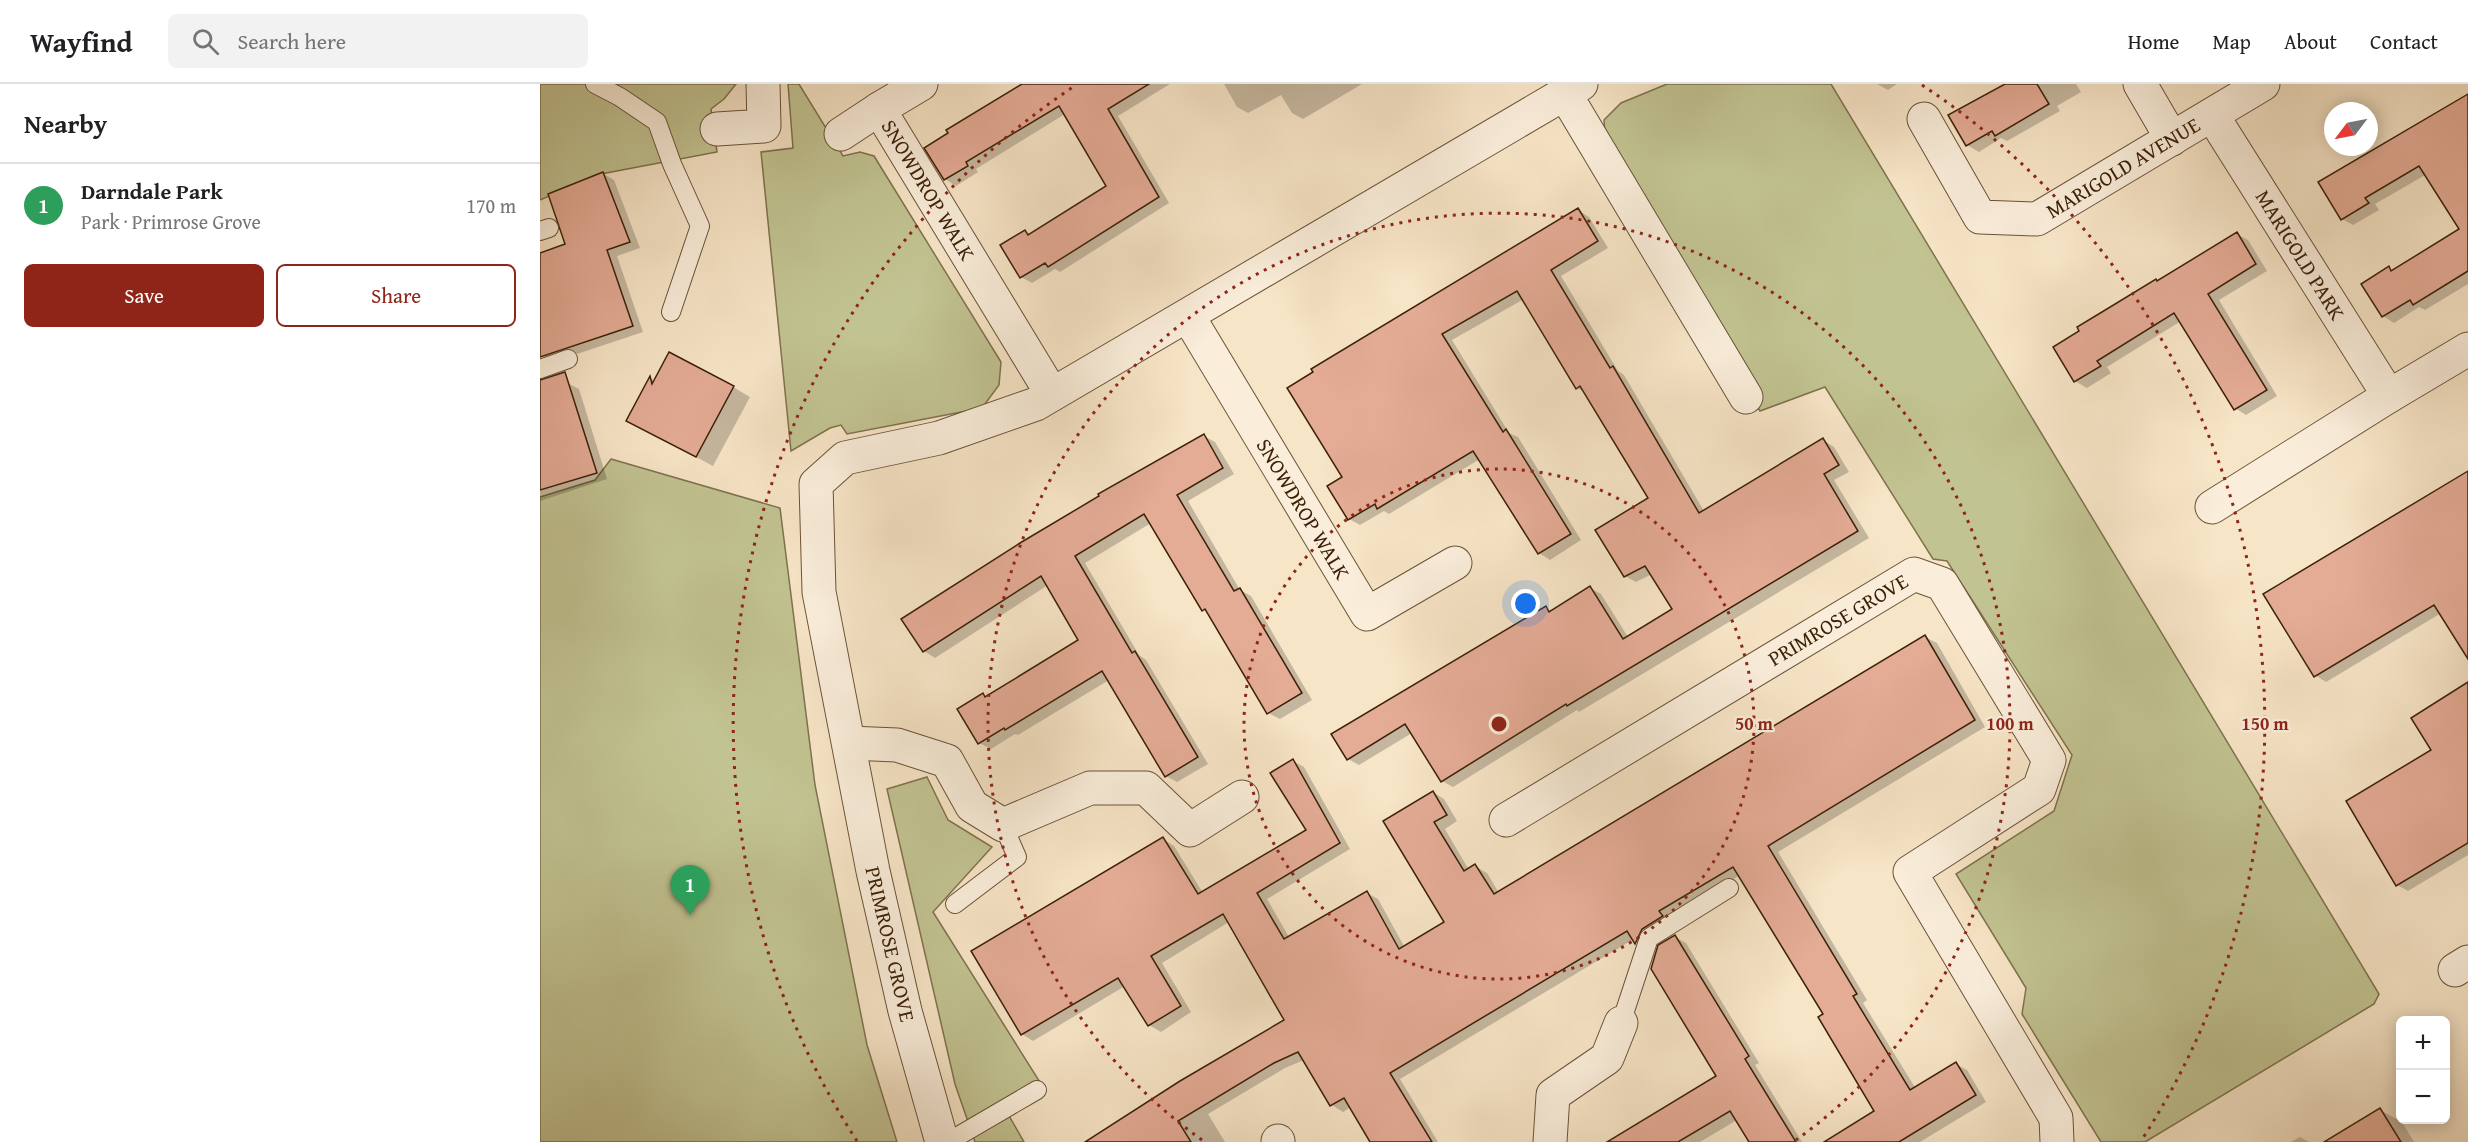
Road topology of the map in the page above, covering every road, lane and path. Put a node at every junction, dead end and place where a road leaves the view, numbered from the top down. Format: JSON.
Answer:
{"nodes":[{"id":1,"x":595,"y":84,"type":"edge"},
{"id":2,"x":763,"y":84,"type":"edge"},
{"id":3,"x":921,"y":84,"type":"edge"},
{"id":4,"x":2140,"y":84,"type":"edge"},
{"id":5,"x":2263,"y":84,"type":"edge"},
{"id":6,"x":1573,"y":89,"type":"edge"},
{"id":7,"x":879,"y":109,"type":"junction"},
{"id":8,"x":2212,"y":115,"type":"junction"},
{"id":9,"x":1924,"y":118,"type":"dead end"},
{"id":10,"x":717,"y":129,"type":"dead end"},
{"id":11,"x":841,"y":134,"type":"dead end"},
{"id":12,"x":2172,"y":139,"type":"junction"},
{"id":13,"x":671,"y":312,"type":"dead end"},
{"id":14,"x":1188,"y":316,"type":"junction"},
{"id":15,"x":2468,"y":349,"type":"edge"},
{"id":16,"x":568,"y":360,"type":"dead end"},
{"id":17,"x":540,"y":369,"type":"edge"},
{"id":18,"x":1052,"y":394,"type":"junction"},
{"id":19,"x":2389,"y":396,"type":"junction"},
{"id":20,"x":1746,"y":397,"type":"dead end"},
{"id":21,"x":2211,"y":507,"type":"dead end"},
{"id":22,"x":1455,"y":563,"type":"dead end"},
{"id":23,"x":849,"y":743,"type":"junction"},
{"id":24,"x":1242,"y":797,"type":"dead end"},
{"id":25,"x":1506,"y":820,"type":"dead end"},
{"id":26,"x":1003,"y":825,"type":"junction"},
{"id":27,"x":1729,"y":888,"type":"dead end"},
{"id":28,"x":955,"y":904,"type":"dead end"},
{"id":29,"x":1621,"y":1023,"type":"joint"},
{"id":30,"x":1037,"y":1090,"type":"dead end"},
{"id":31,"x":942,"y":1142,"type":"edge"},
{"id":32,"x":948,"y":1142,"type":"edge"},
{"id":33,"x":1550,"y":1142,"type":"edge"},
{"id":34,"x":2057,"y":1142,"type":"edge"}],
"edges":[{"from":1,"to":13,"type":"lane"},
{"from":2,"to":10,"type":"street"},
{"from":3,"to":7,"type":"street","name":"SNOWDROP WALK"},
{"from":4,"to":12,"type":"street"},
{"from":5,"to":8,"type":"street","name":"MARIGOLD AVENUE"},
{"from":6,"to":14,"type":"street"},
{"from":6,"to":20,"type":"street"},
{"from":7,"to":11,"type":"street","name":"SNOWDROP WALK"},
{"from":7,"to":18,"type":"street","name":"SNOWDROP WALK"},
{"from":8,"to":12,"type":"street","name":"MARIGOLD AVENUE"},
{"from":8,"to":19,"type":"street","name":"MARIGOLD PARK"},
{"from":9,"to":12,"type":"street","name":"MARIGOLD AVENUE"},
{"from":14,"to":18,"type":"street"},
{"from":14,"to":22,"type":"street","name":"SNOWDROP WALK"},
{"from":15,"to":19,"type":"street"},
{"from":16,"to":17,"type":"lane"},
{"from":18,"to":23,"type":"street","name":"PRIMROSE GROVE"},
{"from":19,"to":21,"type":"street"},
{"from":23,"to":26,"type":"street"},
{"from":23,"to":31,"type":"street","name":"PRIMROSE GROVE"},
{"from":24,"to":26,"type":"street"},
{"from":25,"to":34,"type":"street","name":"PRIMROSE GROVE"},
{"from":26,"to":28,"type":"lane"},
{"from":27,"to":29,"type":"lane"},
{"from":29,"to":33,"type":"street"},
{"from":30,"to":32,"type":"lane"}]}
